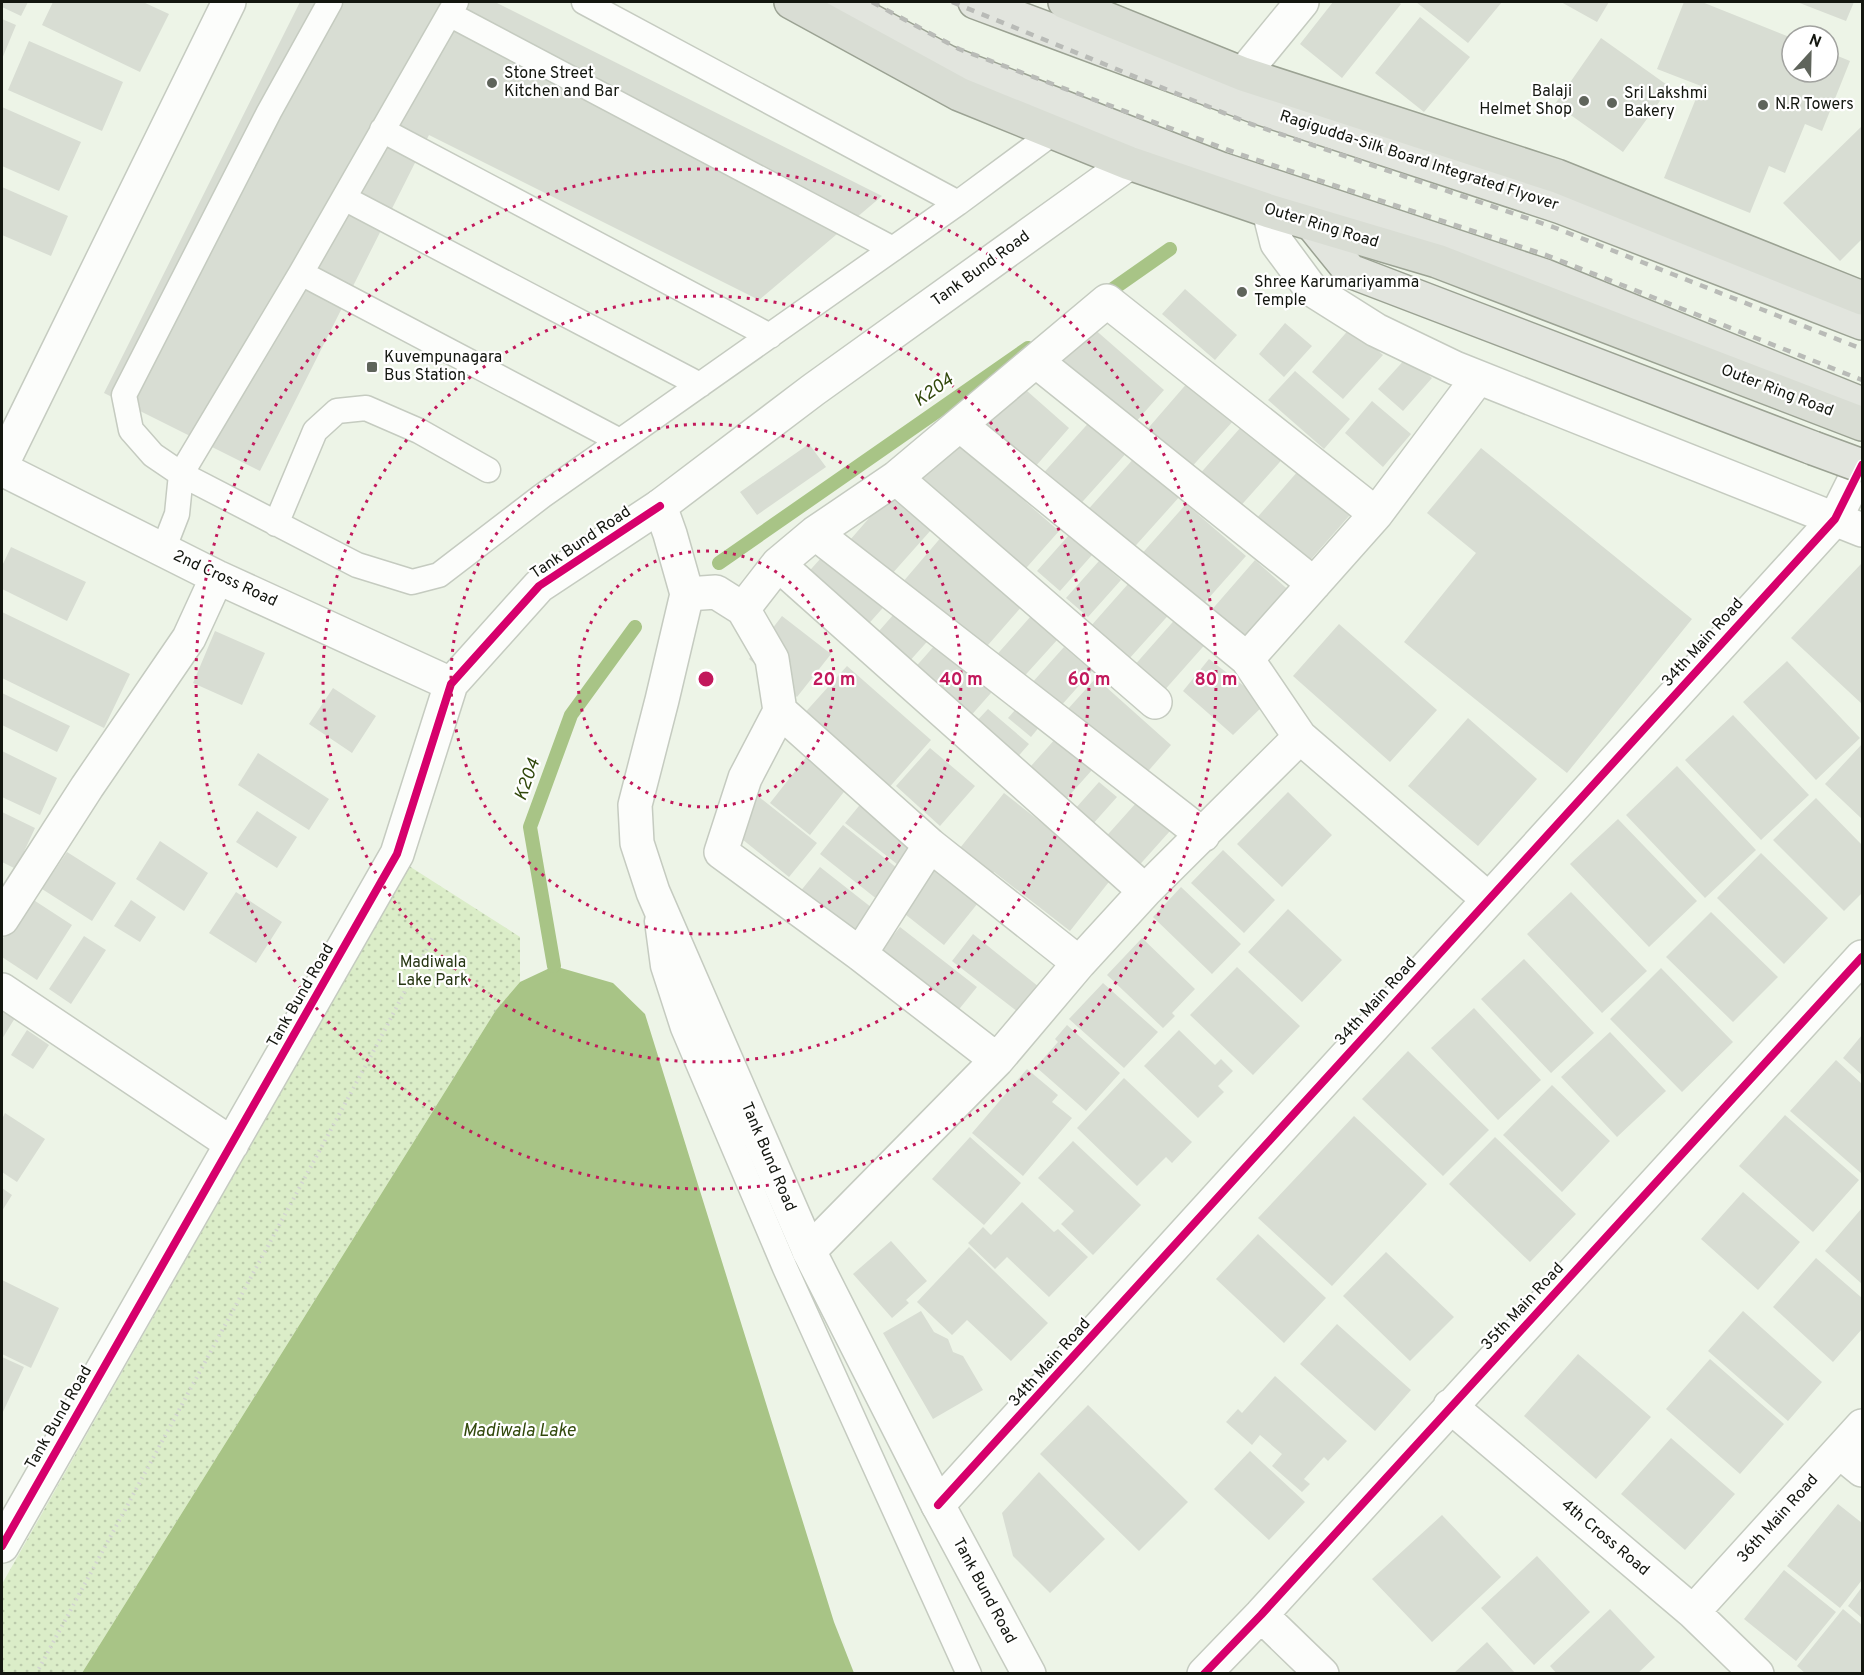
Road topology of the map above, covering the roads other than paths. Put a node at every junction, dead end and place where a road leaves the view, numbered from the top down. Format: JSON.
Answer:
{"nodes":[{"id":1,"x":229,"y":2,"type":"edge"},
{"id":2,"x":330,"y":2,"type":"edge"},
{"id":3,"x":584,"y":2,"type":"edge"},
{"id":4,"x":791,"y":2,"type":"edge"},
{"id":5,"x":836,"y":2,"type":"edge"},
{"id":6,"x":975,"y":2,"type":"edge"},
{"id":7,"x":1065,"y":2,"type":"edge"},
{"id":8,"x":1302,"y":2,"type":"edge"},
{"id":9,"x":453,"y":8,"type":"edge"},
{"id":10,"x":1243,"y":74,"type":"junction"},
{"id":11,"x":382,"y":130,"type":"junction"},
{"id":12,"x":1054,"y":132,"type":"junction"},
{"id":13,"x":1129,"y":163,"type":"junction"},
{"id":14,"x":344,"y":198,"type":"junction"},
{"id":15,"x":958,"y":203,"type":"junction"},
{"id":16,"x":1269,"y":211,"type":"junction"},
{"id":17,"x":1312,"y":224,"type":"junction"},
{"id":18,"x":893,"y":249,"type":"junction"},
{"id":19,"x":301,"y":273,"type":"junction"},
{"id":20,"x":1863,"y":298,"type":"edge"},
{"id":21,"x":1863,"y":323,"type":"edge"},
{"id":22,"x":770,"y":336,"type":"junction"},
{"id":23,"x":1036,"y":361,"type":"junction"},
{"id":24,"x":1478,"y":378,"type":"junction"},
{"id":25,"x":700,"y":385,"type":"junction"},
{"id":26,"x":1863,"y":404,"type":"edge"},
{"id":27,"x":1863,"y":424,"type":"edge"},
{"id":28,"x":960,"y":425,"type":"junction"},
{"id":29,"x":620,"y":441,"type":"junction"},
{"id":30,"x":2,"y":464,"type":"edge"},
{"id":31,"x":1863,"y":466,"type":"edge"},
{"id":32,"x":2,"y":470,"type":"edge"},
{"id":33,"x":488,"y":470,"type":"dead end"},
{"id":34,"x":181,"y":474,"type":"junction"},
{"id":35,"x":896,"y":478,"type":"junction"},
{"id":36,"x":660,"y":506,"type":"junction"},
{"id":37,"x":1376,"y":514,"type":"junction"},
{"id":38,"x":276,"y":524,"type":"junction"},
{"id":39,"x":1849,"y":524,"type":"edge"},
{"id":40,"x":815,"y":533,"type":"junction"},
{"id":41,"x":163,"y":550,"type":"junction"},
{"id":42,"x":778,"y":564,"type":"junction"},
{"id":43,"x":217,"y":577,"type":"junction"},
{"id":44,"x":1314,"y":584,"type":"junction"},
{"id":45,"x":687,"y":594,"type":"junction"},
{"id":46,"x":743,"y":609,"type":"junction"},
{"id":47,"x":1246,"y":659,"type":"junction"},
{"id":48,"x":451,"y":684,"type":"junction"},
{"id":49,"x":1155,"y":702,"type":"dead end"},
{"id":50,"x":780,"y":711,"type":"junction"},
{"id":51,"x":1299,"y":737,"type":"junction"},
{"id":52,"x":1203,"y":835,"type":"junction"},
{"id":53,"x":930,"y":845,"type":"junction"},
{"id":54,"x":1144,"y":891,"type":"junction"},
{"id":55,"x":653,"y":892,"type":"junction"},
{"id":56,"x":1488,"y":899,"type":"junction"},
{"id":57,"x":2,"y":919,"type":"edge"},
{"id":58,"x":860,"y":954,"type":"junction"},
{"id":59,"x":1863,"y":957,"type":"edge"},
{"id":60,"x":1079,"y":963,"type":"junction"},
{"id":61,"x":2,"y":990,"type":"edge"},
{"id":62,"x":997,"y":1060,"type":"junction"},
{"id":63,"x":232,"y":1144,"type":"junction"},
{"id":64,"x":809,"y":1251,"type":"junction"},
{"id":65,"x":1450,"y":1406,"type":"junction"},
{"id":66,"x":1863,"y":1426,"type":"edge"},
{"id":67,"x":1851,"y":1461,"type":"edge"},
{"id":68,"x":938,"y":1505,"type":"junction"},
{"id":69,"x":2,"y":1546,"type":"edge"},
{"id":70,"x":1693,"y":1612,"type":"junction"},
{"id":71,"x":1261,"y":1615,"type":"junction"},
{"id":72,"x":969,"y":1674,"type":"edge"},
{"id":73,"x":1029,"y":1674,"type":"edge"},
{"id":74,"x":1204,"y":1674,"type":"edge"},
{"id":75,"x":1322,"y":1674,"type":"edge"},
{"id":76,"x":1757,"y":1674,"type":"edge"}],
"edges":[{"from":1,"to":30,"type":"street"},
{"from":2,"to":34,"type":"lane"},
{"from":3,"to":15,"type":"lane"},
{"from":4,"to":12,"type":"highway","name":"Outer Ring Road"},
{"from":5,"to":26,"type":"main road"},
{"from":6,"to":21,"type":"main road","name":"Ragigudda-Silk Board Integrated Flyover"},
{"from":7,"to":10,"type":"highway"},
{"from":8,"to":10,"type":"street"},
{"from":9,"to":11,"type":"lane"},
{"from":9,"to":18,"type":"lane"},
{"from":10,"to":20,"type":"highway"},
{"from":11,"to":14,"type":"lane"},
{"from":11,"to":22,"type":"lane"},
{"from":12,"to":13,"type":"highway","name":"Outer Ring Road"},
{"from":12,"to":15,"type":"lane"},
{"from":13,"to":16,"type":"highway","name":"Outer Ring Road"},
{"from":13,"to":36,"type":"street","name":"Tank Bund Road"},
{"from":14,"to":19,"type":"lane"},
{"from":14,"to":25,"type":"lane"},
{"from":15,"to":18,"type":"lane"},
{"from":16,"to":17,"type":"highway","name":"Outer Ring Road"},
{"from":16,"to":24,"type":"street"},
{"from":17,"to":27,"type":"highway","name":"Outer Ring Road"},
{"from":17,"to":31,"type":"main road","bridge":true},
{"from":18,"to":22,"type":"lane"},
{"from":19,"to":29,"type":"lane"},
{"from":19,"to":34,"type":"lane"},
{"from":22,"to":25,"type":"lane"},
{"from":23,"to":28,"type":"street"},
{"from":23,"to":37,"type":"street"},
{"from":23,"to":44,"type":"street"},
{"from":24,"to":37,"type":"street"},
{"from":24,"to":39,"type":"street"},
{"from":25,"to":29,"type":"lane"},
{"from":28,"to":35,"type":"street"},
{"from":28,"to":47,"type":"street"},
{"from":29,"to":38,"type":"lane"},
{"from":31,"to":39,"type":"street","name":"34th Main Road"},
{"from":32,"to":41,"type":"street","name":"2nd Cross Road"},
{"from":33,"to":38,"type":"lane"},
{"from":34,"to":38,"type":"lane"},
{"from":34,"to":41,"type":"lane"},
{"from":35,"to":40,"type":"street"},
{"from":35,"to":49,"type":"street"},
{"from":36,"to":45,"type":"street","name":"Tank Bund Road"},
{"from":36,"to":48,"type":"street","name":"Tank Bund Road"},
{"from":37,"to":44,"type":"street"},
{"from":39,"to":56,"type":"street","name":"34th Main Road"},
{"from":40,"to":42,"type":"street"},
{"from":40,"to":52,"type":"street"},
{"from":41,"to":43,"type":"street","name":"2nd Cross Road"},
{"from":42,"to":46,"type":"street"},
{"from":42,"to":54,"type":"street"},
{"from":43,"to":48,"type":"street","name":"2nd Cross Road"},
{"from":43,"to":57,"type":"street"},
{"from":44,"to":47,"type":"street"},
{"from":45,"to":46,"type":"street"},
{"from":45,"to":55,"type":"street","name":"Tank Bund Road"},
{"from":46,"to":50,"type":"street"},
{"from":47,"to":51,"type":"street"},
{"from":48,"to":63,"type":"street","name":"Tank Bund Road"},
{"from":50,"to":53,"type":"street"},
{"from":50,"to":58,"type":"street"},
{"from":51,"to":52,"type":"street"},
{"from":51,"to":56,"type":"street"},
{"from":52,"to":54,"type":"street"},
{"from":53,"to":58,"type":"street"},
{"from":53,"to":60,"type":"street"},
{"from":54,"to":60,"type":"street"},
{"from":55,"to":64,"type":"street","name":"Tank Bund Road"},
{"from":55,"to":72,"type":"lane"},
{"from":56,"to":68,"type":"street","name":"34th Main Road"},
{"from":58,"to":62,"type":"street"},
{"from":59,"to":65,"type":"street","name":"35th Main Road"},
{"from":60,"to":62,"type":"street"},
{"from":61,"to":63,"type":"street"},
{"from":62,"to":64,"type":"street"},
{"from":63,"to":69,"type":"street","name":"Tank Bund Road"},
{"from":64,"to":68,"type":"street","name":"Tank Bund Road"},
{"from":65,"to":70,"type":"street","name":"4th Cross Road"},
{"from":65,"to":71,"type":"street","name":"35th Main Road"},
{"from":66,"to":67,"type":"street","name":"36th Main Road"},
{"from":67,"to":70,"type":"street","name":"36th Main Road"},
{"from":68,"to":73,"type":"street","name":"Tank Bund Road"},
{"from":70,"to":76,"type":"street","name":"4th Cross Road"},
{"from":71,"to":74,"type":"street","name":"35th Main Road"},
{"from":71,"to":75,"type":"street"}]}
